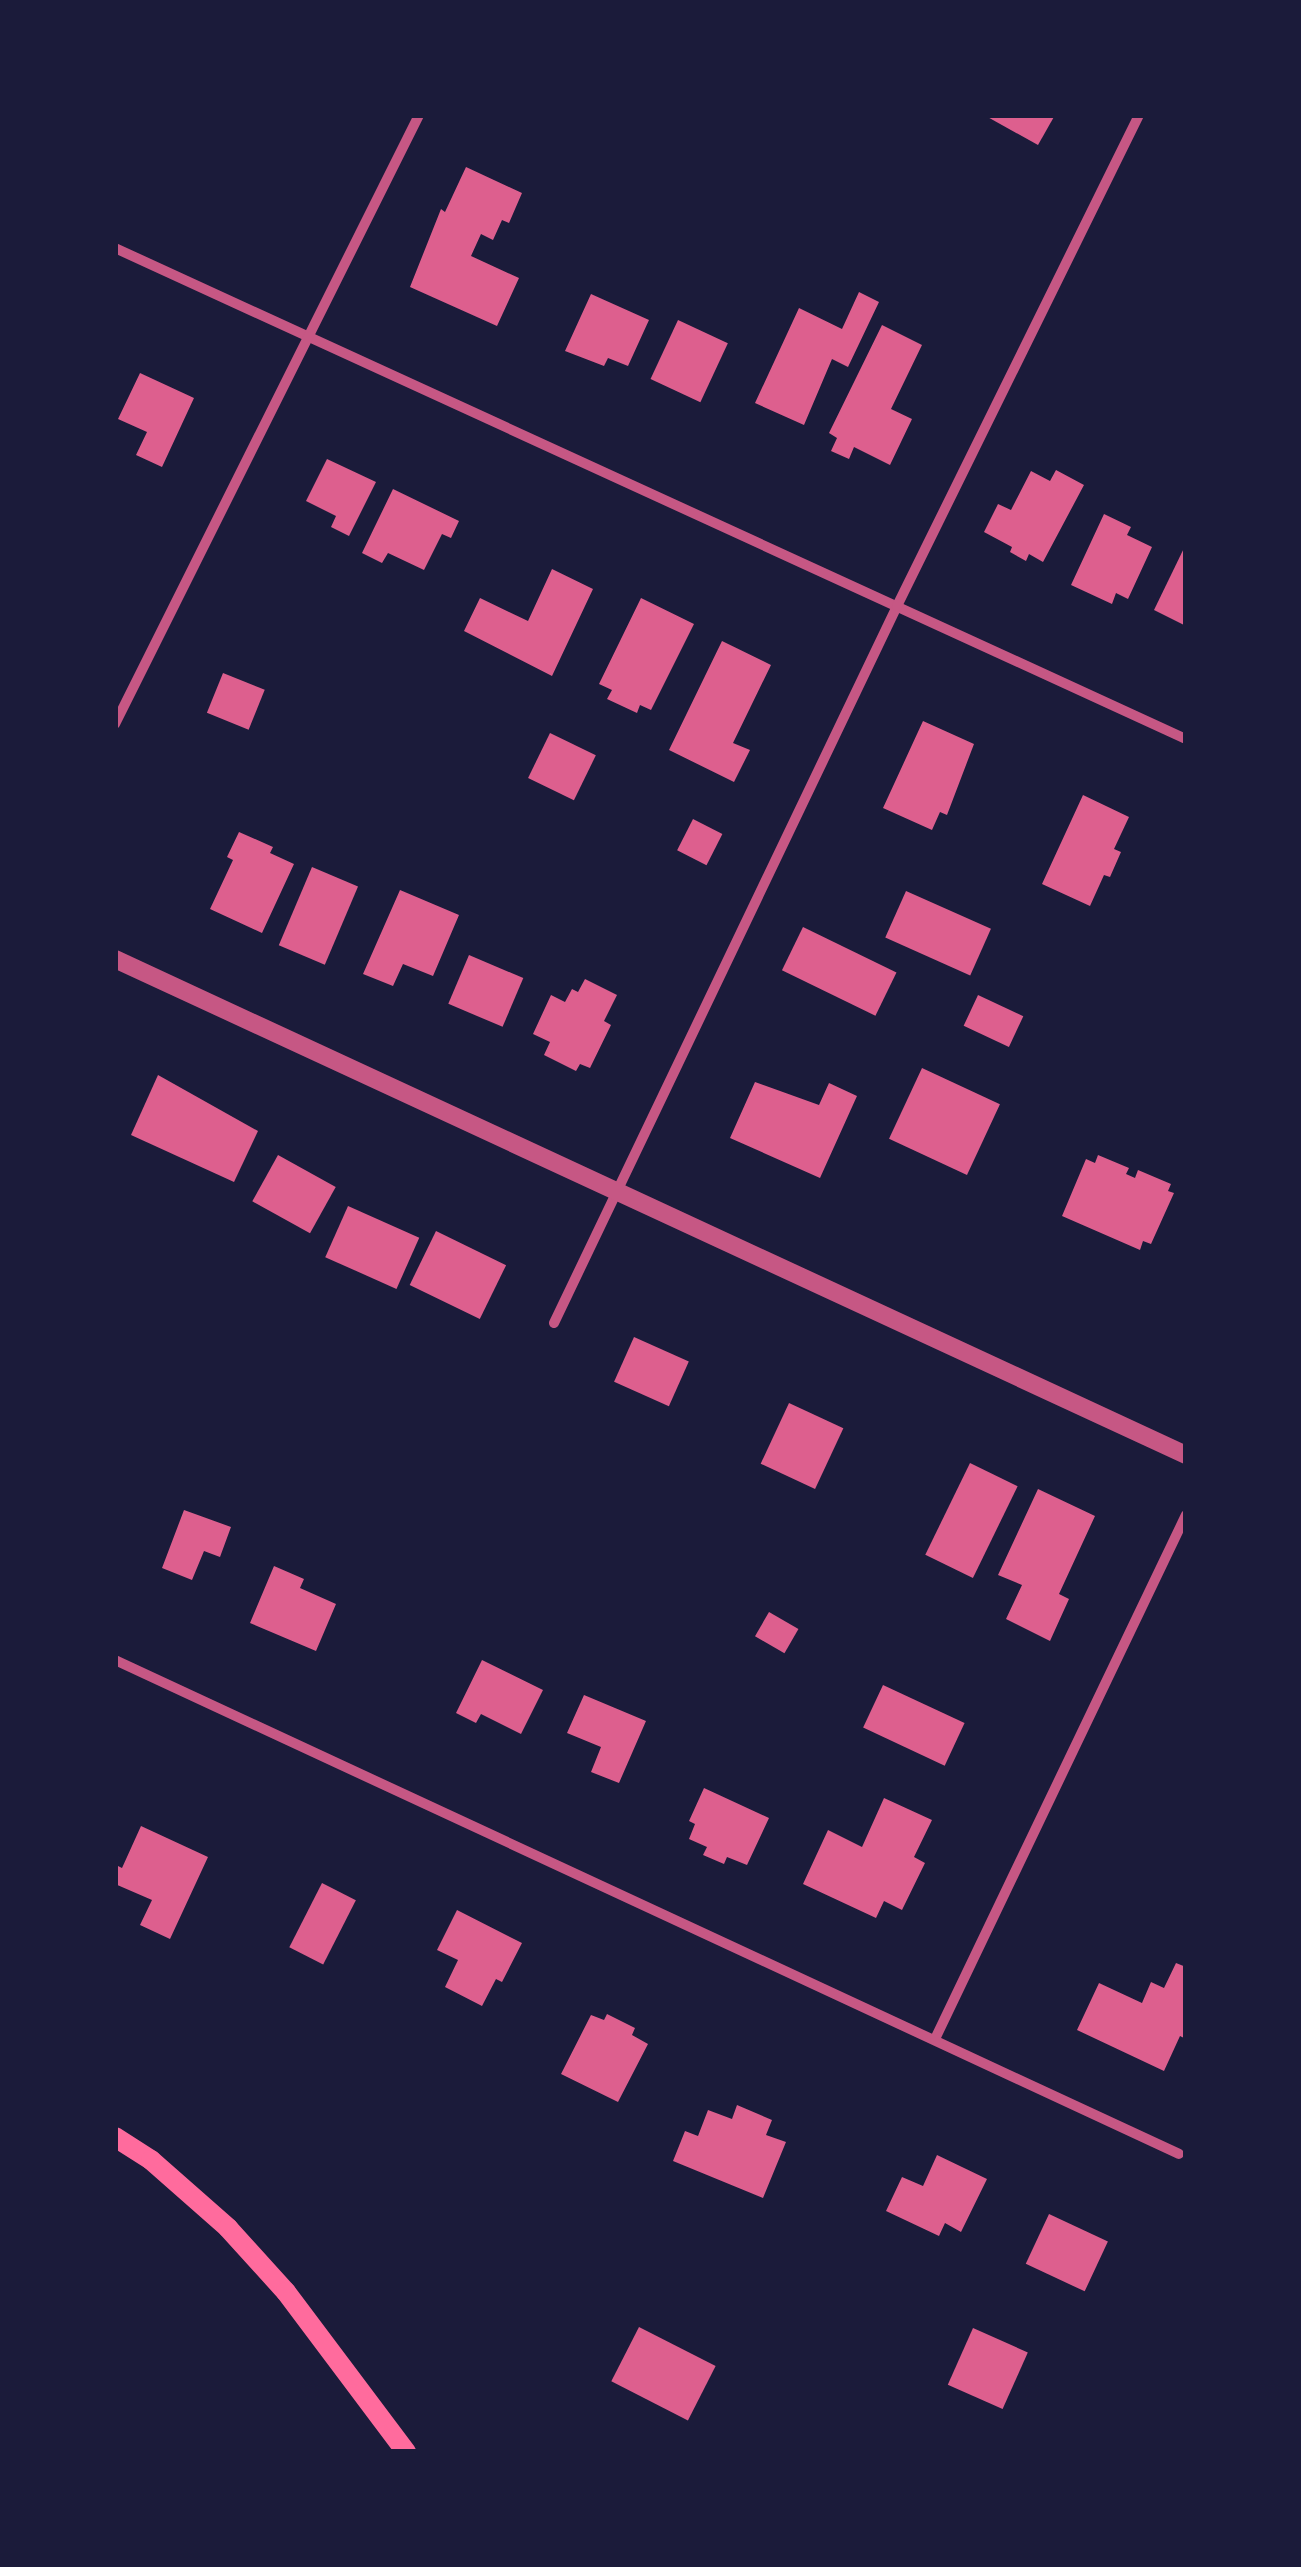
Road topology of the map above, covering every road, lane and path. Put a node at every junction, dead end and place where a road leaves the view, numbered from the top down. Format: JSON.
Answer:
{"nodes":[{"id":1,"x":418,"y":115,"type":"edge"},
{"id":2,"x":1139,"y":115,"type":"edge"},
{"id":3,"x":115,"y":248,"type":"edge"},
{"id":4,"x":308,"y":337,"type":"junction"},
{"id":5,"x":897,"y":606,"type":"junction"},
{"id":6,"x":115,"y":724,"type":"edge"},
{"id":7,"x":1186,"y":739,"type":"edge"},
{"id":8,"x":115,"y":959,"type":"edge"},
{"id":9,"x":615,"y":1192,"type":"junction"},
{"id":10,"x":554,"y":1323,"type":"dead end"},
{"id":11,"x":1186,"y":1454,"type":"edge"},
{"id":12,"x":1186,"y":1515,"type":"edge"},
{"id":13,"x":115,"y":1660,"type":"edge"},
{"id":14,"x":935,"y":2039,"type":"junction"},
{"id":15,"x":115,"y":2137,"type":"edge"},
{"id":16,"x":1180,"y":2154,"type":"dead end"},
{"id":17,"x":406,"y":2452,"type":"edge"}],
"edges":[{"from":1,"to":4,"type":"street"},
{"from":2,"to":5,"type":"street"},
{"from":3,"to":4,"type":"street"},
{"from":4,"to":5,"type":"street"},
{"from":4,"to":6,"type":"street"},
{"from":5,"to":7,"type":"street"},
{"from":5,"to":9,"type":"street"},
{"from":8,"to":9,"type":"street"},
{"from":9,"to":10,"type":"street"},
{"from":9,"to":11,"type":"street"},
{"from":12,"to":14,"type":"street"},
{"from":13,"to":14,"type":"street"},
{"from":14,"to":16,"type":"street"},
{"from":15,"to":17,"type":"main road"}]}
